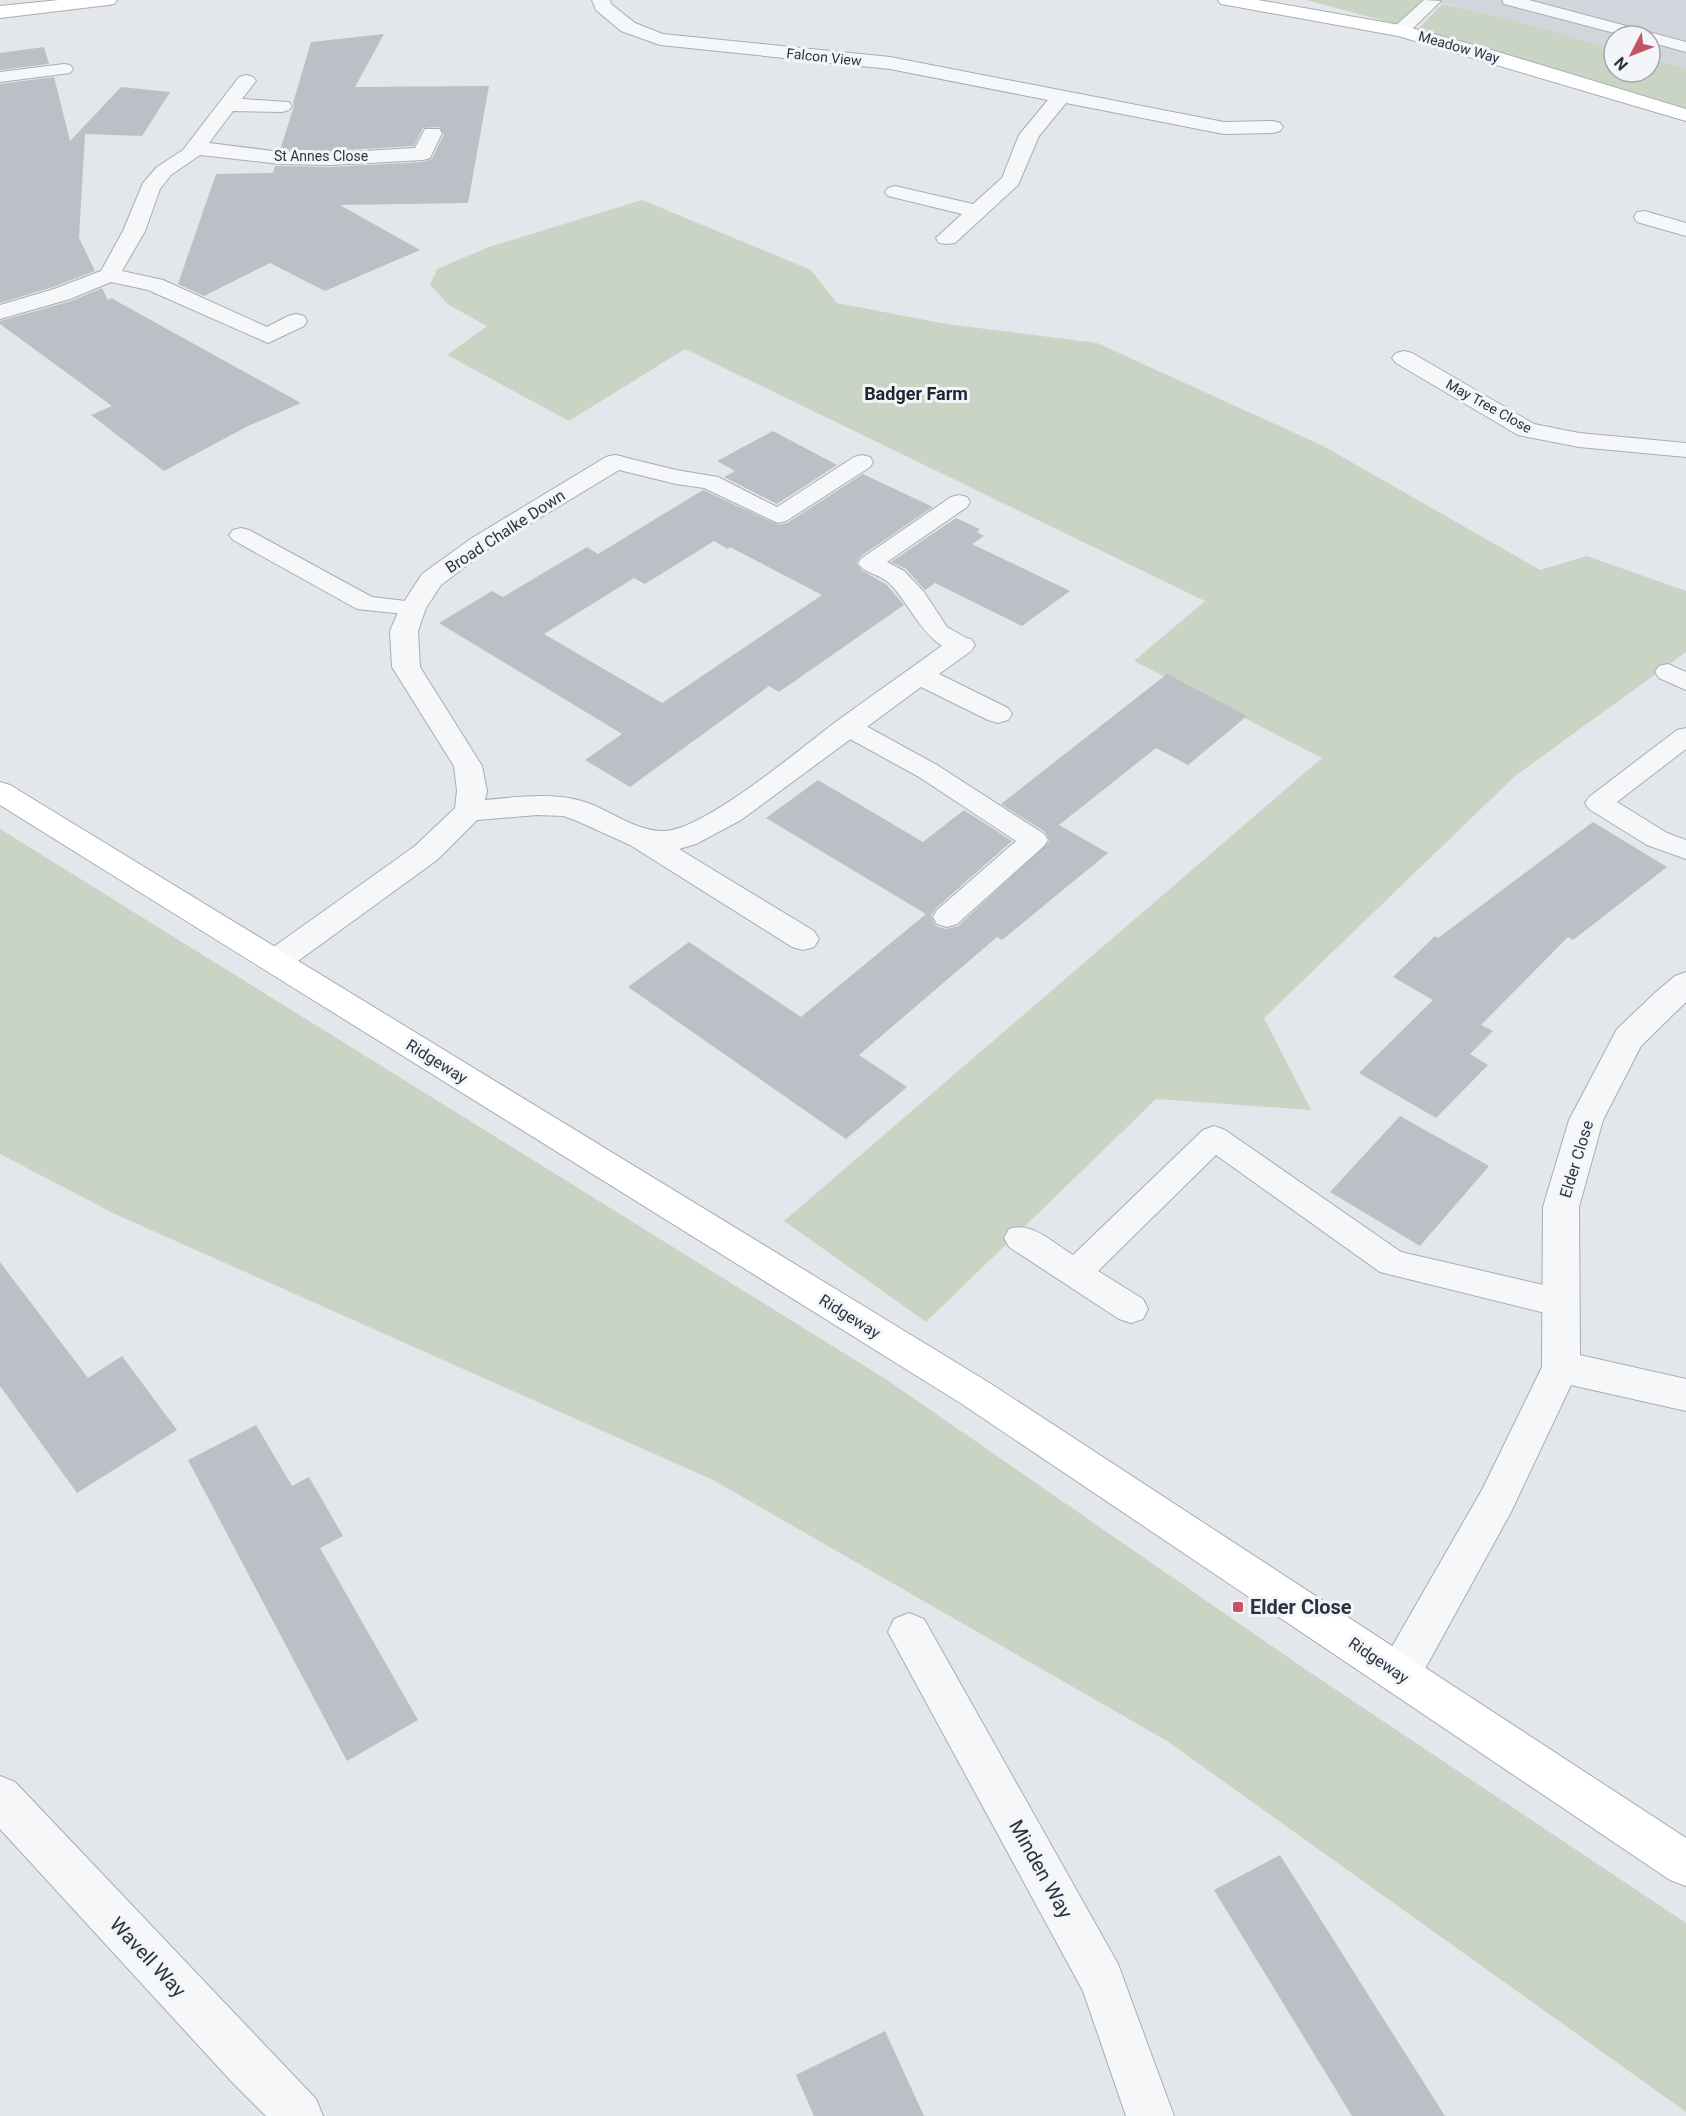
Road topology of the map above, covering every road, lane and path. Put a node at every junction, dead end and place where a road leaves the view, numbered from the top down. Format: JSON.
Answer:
{"nodes":[{"id":1,"x":108,"y":0,"type":"edge"},
{"id":2,"x":601,"y":0,"type":"edge"},
{"id":3,"x":1227,"y":0,"type":"edge"},
{"id":4,"x":1510,"y":0,"type":"edge"},
{"id":5,"x":1433,"y":1,"type":"edge"},
{"id":6,"x":0,"y":12,"type":"edge"},
{"id":7,"x":1602,"y":25,"type":"edge"},
{"id":8,"x":1400,"y":31,"type":"junction"},
{"id":9,"x":1662,"y":40,"type":"edge"},
{"id":10,"x":1686,"y":47,"type":"edge"},
{"id":11,"x":64,"y":69,"type":"dead end"},
{"id":12,"x":0,"y":77,"type":"edge"},
{"id":13,"x":246,"y":81,"type":"dead end"},
{"id":14,"x":1060,"y":98,"type":"junction"},
{"id":15,"x":229,"y":105,"type":"junction"},
{"id":16,"x":282,"y":106,"type":"dead end"},
{"id":17,"x":1686,"y":116,"type":"edge"},
{"id":18,"x":1273,"y":127,"type":"dead end"},
{"id":19,"x":432,"y":133,"type":"dead end"},
{"id":20,"x":196,"y":148,"type":"junction"},
{"id":21,"x":895,"y":192,"type":"dead end"},
{"id":22,"x":977,"y":211,"type":"junction"},
{"id":23,"x":1645,"y":217,"type":"dead end"},
{"id":24,"x":1686,"y":230,"type":"edge"},
{"id":25,"x":947,"y":238,"type":"dead end"},
{"id":26,"x":109,"y":275,"type":"junction"},
{"id":27,"x":0,"y":312,"type":"edge"},
{"id":28,"x":296,"y":321,"type":"dead end"},
{"id":29,"x":1404,"y":358,"type":"dead end"},
{"id":30,"x":1686,"y":450,"type":"edge"},
{"id":31,"x":615,"y":462,"type":"joint"},
{"id":32,"x":862,"y":462,"type":"dead end"},
{"id":33,"x":959,"y":502,"type":"dead end"},
{"id":34,"x":241,"y":535,"type":"dead end"},
{"id":35,"x":413,"y":608,"type":"junction"},
{"id":36,"x":961,"y":645,"type":"joint"},
{"id":37,"x":920,"y":676,"type":"junction"},
{"id":38,"x":998,"y":714,"type":"dead end"},
{"id":39,"x":848,"y":727,"type":"junction"},
{"id":40,"x":1686,"y":736,"type":"edge"},
{"id":41,"x":0,"y":792,"type":"edge"},
{"id":42,"x":469,"y":811,"type":"junction"},
{"id":43,"x":638,"y":837,"type":"junction"},
{"id":44,"x":1686,"y":850,"type":"edge"},
{"id":45,"x":947,"y":917,"type":"dead end"},
{"id":46,"x":803,"y":939,"type":"dead end"},
{"id":47,"x":276,"y":961,"type":"junction"},
{"id":48,"x":1686,"y":984,"type":"edge"},
{"id":49,"x":1020,"y":1238,"type":"dead end"},
{"id":50,"x":1075,"y":1273,"type":"junction"},
{"id":51,"x":1561,"y":1303,"type":"junction"},
{"id":52,"x":1131,"y":1309,"type":"dead end"},
{"id":53,"x":1561,"y":1367,"type":"junction"},
{"id":54,"x":1686,"y":1395,"type":"edge"},
{"id":55,"x":909,"y":1632,"type":"dead end"},
{"id":56,"x":1400,"y":1673,"type":"junction"},
{"id":57,"x":0,"y":1797,"type":"edge"},
{"id":58,"x":1686,"y":1864,"type":"edge"},
{"id":59,"x":299,"y":2116,"type":"edge"},
{"id":60,"x":1150,"y":2116,"type":"edge"}],
"edges":[{"from":1,"to":6,"type":"street"},
{"from":2,"to":14,"type":"street","name":"Falcon View"},
{"from":3,"to":8,"type":"street","name":"Meadow Way"},
{"from":4,"to":7,"type":"lane"},
{"from":5,"to":8,"type":"lane"},
{"from":8,"to":17,"type":"street","name":"Meadow Way"},
{"from":9,"to":10,"type":"lane"},
{"from":11,"to":12,"type":"lane"},
{"from":13,"to":15,"type":"street"},
{"from":14,"to":18,"type":"street","name":"Falcon View"},
{"from":14,"to":22,"type":"street"},
{"from":15,"to":16,"type":"street"},
{"from":15,"to":20,"type":"street"},
{"from":19,"to":20,"type":"street","name":"St Annes Close"},
{"from":20,"to":26,"type":"street"},
{"from":21,"to":22,"type":"street"},
{"from":22,"to":25,"type":"street"},
{"from":23,"to":24,"type":"street"},
{"from":26,"to":27,"type":"street"},
{"from":26,"to":28,"type":"street"},
{"from":29,"to":30,"type":"street","name":"May Tree Close"},
{"from":31,"to":32,"type":"lane"},
{"from":31,"to":35,"type":"street","name":"Broad Chalke Down"},
{"from":33,"to":36,"type":"lane"},
{"from":34,"to":35,"type":"lane"},
{"from":35,"to":42,"type":"street","name":"Broad Chalke Down"},
{"from":36,"to":37,"type":"street"},
{"from":37,"to":38,"type":"street"},
{"from":37,"to":39,"type":"street"},
{"from":39,"to":43,"type":"street"},
{"from":39,"to":45,"type":"lane"},
{"from":40,"to":44,"type":"lane"},
{"from":41,"to":47,"type":"street","name":"Ridgeway"},
{"from":42,"to":43,"type":"street"},
{"from":42,"to":47,"type":"street"},
{"from":43,"to":46,"type":"street"},
{"from":47,"to":56,"type":"street","name":"Ridgeway"},
{"from":48,"to":51,"type":"street","name":"Elder Close"},
{"from":49,"to":50,"type":"lane"},
{"from":50,"to":51,"type":"lane"},
{"from":50,"to":52,"type":"lane"},
{"from":51,"to":53,"type":"street","name":"Elder Close"},
{"from":53,"to":54,"type":"street"},
{"from":53,"to":56,"type":"street","name":"Elder Close"},
{"from":55,"to":60,"type":"street","name":"Minden Way"},
{"from":56,"to":58,"type":"street","name":"Ridgeway"},
{"from":57,"to":59,"type":"street","name":"Wavell Way"}]}
